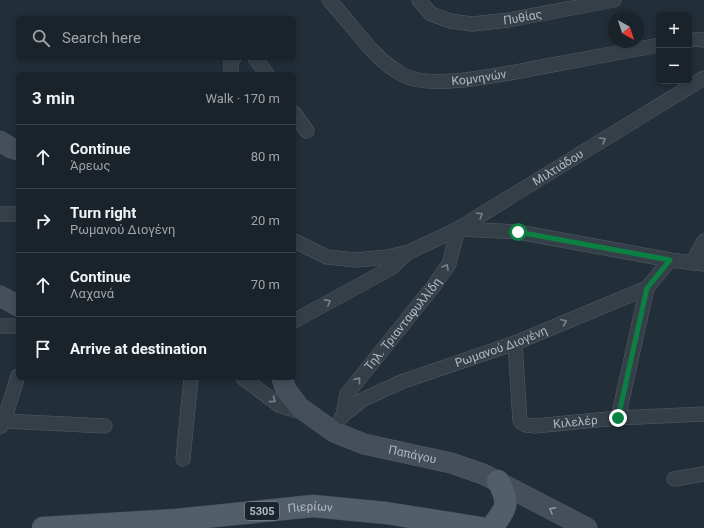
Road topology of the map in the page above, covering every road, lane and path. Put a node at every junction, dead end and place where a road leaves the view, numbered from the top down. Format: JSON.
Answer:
{"nodes":[{"id":1,"x":329,"y":0,"type":"edge"},
{"id":2,"x":419,"y":0,"type":"edge"},
{"id":3,"x":614,"y":0,"type":"edge"},
{"id":4,"x":692,"y":39,"type":"edge"},
{"id":5,"x":704,"y":40,"type":"edge"},
{"id":6,"x":656,"y":46,"type":"edge"},
{"id":7,"x":232,"y":60,"type":"edge"},
{"id":8,"x":256,"y":60,"type":"edge"},
{"id":9,"x":231,"y":72,"type":"edge"},
{"id":10,"x":266,"y":72,"type":"edge"},
{"id":11,"x":704,"y":78,"type":"edge"},
{"id":12,"x":296,"y":116,"type":"edge"},
{"id":13,"x":306,"y":131,"type":"dead end"},
{"id":14,"x":0,"y":141,"type":"edge"},
{"id":15,"x":16,"y":149,"type":"edge"},
{"id":16,"x":0,"y":214,"type":"edge"},
{"id":17,"x":16,"y":214,"type":"edge"},
{"id":18,"x":458,"y":228,"type":"junction"},
{"id":19,"x":704,"y":240,"type":"edge"},
{"id":20,"x":296,"y":242,"type":"edge"},
{"id":21,"x":409,"y":252,"type":"junction"},
{"id":22,"x":670,"y":260,"type":"junction"},
{"id":23,"x":698,"y":263,"type":"edge"},
{"id":24,"x":647,"y":288,"type":"junction"},
{"id":25,"x":0,"y":296,"type":"edge"},
{"id":26,"x":16,"y":306,"type":"edge"},
{"id":27,"x":16,"y":307,"type":"edge"},
{"id":28,"x":0,"y":308,"type":"edge"},
{"id":29,"x":296,"y":320,"type":"edge"},
{"id":30,"x":0,"y":326,"type":"edge"},
{"id":31,"x":16,"y":326,"type":"edge"},
{"id":32,"x":515,"y":342,"type":"junction"},
{"id":33,"x":17,"y":380,"type":"edge"},
{"id":34,"x":191,"y":380,"type":"edge"},
{"id":35,"x":246,"y":380,"type":"edge"},
{"id":36,"x":279,"y":382,"type":"edge"},
{"id":37,"x":307,"y":414,"type":"junction"},
{"id":38,"x":704,"y":414,"type":"edge"},
{"id":39,"x":618,"y":418,"type":"junction"},
{"id":40,"x":2,"y":424,"type":"edge"},
{"id":41,"x":338,"y":424,"type":"junction"},
{"id":42,"x":105,"y":426,"type":"dead end"},
{"id":43,"x":183,"y":459,"type":"dead end"},
{"id":44,"x":704,"y":474,"type":"edge"},
{"id":45,"x":674,"y":479,"type":"dead end"},
{"id":46,"x":498,"y":482,"type":"junction"},
{"id":47,"x":43,"y":528,"type":"edge"},
{"id":48,"x":481,"y":528,"type":"edge"},
{"id":49,"x":491,"y":528,"type":"edge"},
{"id":50,"x":587,"y":528,"type":"edge"}],
"edges":[{"from":1,"to":6,"type":"street","name":"Κομνηνών"},
{"from":2,"to":3,"type":"street","name":"Πυθίας"},
{"from":4,"to":5,"type":"street"},
{"from":7,"to":9,"type":"street"},
{"from":8,"to":10,"type":"street"},
{"from":18,"to":11,"type":"street","name":"Μιλτιάδου","one_way":true},
{"from":12,"to":13,"type":"street"},
{"from":14,"to":15,"type":"street"},
{"from":16,"to":17,"type":"street"},
{"from":18,"to":21,"type":"street","name":"Μιλτιάδου"},
{"from":18,"to":22,"type":"street"},
{"from":41,"to":18,"type":"street","name":"Τηλ. Τριανταφυλλίδη","one_way":true},
{"from":19,"to":23,"type":"street"},
{"from":20,"to":21,"type":"street","name":"Μιλτιάδου"},
{"from":29,"to":21,"type":"street","name":"Μιλτιάδου","one_way":true},
{"from":22,"to":23,"type":"street"},
{"from":22,"to":24,"type":"street","name":"Ρωμανού Διογένη"},
{"from":32,"to":24,"type":"street","name":"Ρωμανού Διογένη","one_way":true},
{"from":24,"to":39,"type":"street"},
{"from":25,"to":26,"type":"street"},
{"from":27,"to":28,"type":"street"},
{"from":30,"to":31,"type":"street"},
{"from":32,"to":39,"type":"street","name":"Κιλελέρ"},
{"from":32,"to":41,"type":"street","name":"Ρωμανού Διογένη"},
{"from":33,"to":40,"type":"street"},
{"from":34,"to":43,"type":"street"},
{"from":35,"to":37,"type":"street","name":"Παπάγου","one_way":true},
{"from":36,"to":37,"type":"street"},
{"from":37,"to":41,"type":"street","name":"Παπάγου"},
{"from":38,"to":39,"type":"street","name":"Κιλελέρ"},
{"from":40,"to":42,"type":"street"},
{"from":41,"to":46,"type":"street","name":"Παπάγου"},
{"from":44,"to":45,"type":"street"},
{"from":46,"to":49,"type":"main road"},
{"from":50,"to":46,"type":"street","name":"Παπάγου","one_way":true},
{"from":47,"to":48,"type":"main road","name":"Πιερίων","number":"5305"}]}
